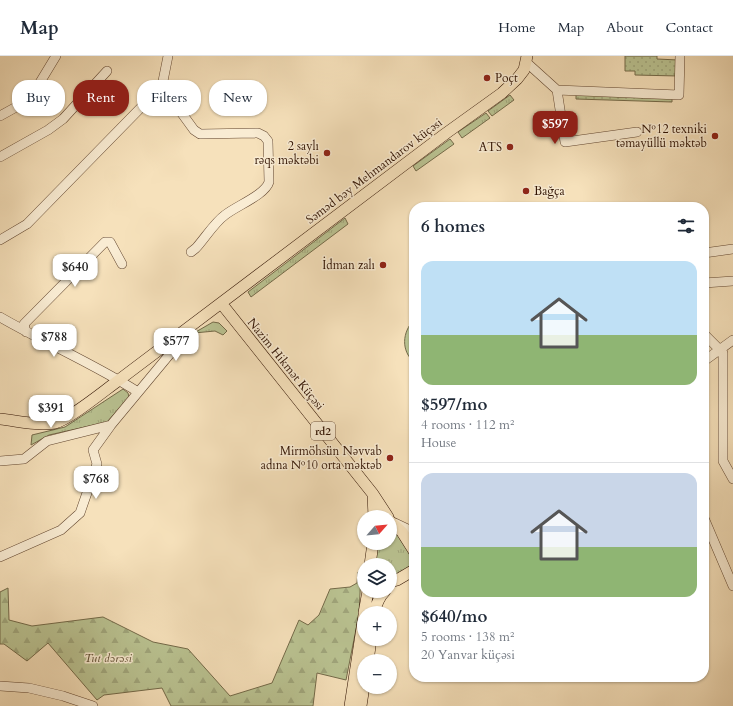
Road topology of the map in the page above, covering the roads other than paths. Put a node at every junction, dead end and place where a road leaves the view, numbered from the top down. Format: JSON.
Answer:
{"nodes":[{"id":1,"x":56,"y":56,"type":"edge"},
{"id":2,"x":168,"y":56,"type":"edge"},
{"id":3,"x":680,"y":56,"type":"edge"},
{"id":4,"x":527,"y":59,"type":"edge"},
{"id":5,"x":107,"y":71,"type":"dead end"},
{"id":6,"x":163,"y":80,"type":"edge"},
{"id":7,"x":557,"y":90,"type":"junction"},
{"id":8,"x":137,"y":112,"type":"edge"},
{"id":9,"x":0,"y":116,"type":"edge"},
{"id":10,"x":184,"y":116,"type":"edge"},
{"id":11,"x":637,"y":132,"type":"dead end"},
{"id":12,"x":0,"y":157,"type":"edge"},
{"id":13,"x":0,"y":240,"type":"edge"},
{"id":14,"x":733,"y":249,"type":"edge"},
{"id":15,"x":191,"y":252,"type":"dead end"},
{"id":16,"x":709,"y":252,"type":"edge"},
{"id":17,"x":122,"y":264,"type":"dead end"},
{"id":18,"x":733,"y":281,"type":"edge"},
{"id":19,"x":709,"y":283,"type":"edge"},
{"id":20,"x":221,"y":304,"type":"junction"},
{"id":21,"x":0,"y":317,"type":"edge"},
{"id":22,"x":196,"y":321,"type":"junction"},
{"id":23,"x":26,"y":332,"type":"junction"},
{"id":24,"x":709,"y":339,"type":"edge"},
{"id":25,"x":733,"y":340,"type":"edge"},
{"id":26,"x":719,"y":349,"type":"junction"},
{"id":27,"x":709,"y":357,"type":"edge"},
{"id":28,"x":119,"y":380,"type":"junction"},
{"id":29,"x":138,"y":392,"type":"junction"},
{"id":30,"x":0,"y":419,"type":"edge"},
{"id":31,"x":111,"y":425,"type":"junction"},
{"id":32,"x":0,"y":461,"type":"edge"},
{"id":33,"x":733,"y":479,"type":"edge"},
{"id":34,"x":373,"y":494,"type":"junction"},
{"id":35,"x":374,"y":510,"type":"edge"},
{"id":36,"x":383,"y":510,"type":"edge"},
{"id":37,"x":397,"y":524,"type":"edge"},
{"id":38,"x":397,"y":527,"type":"edge"},
{"id":39,"x":409,"y":530,"type":"edge"},
{"id":40,"x":709,"y":530,"type":"edge"},
{"id":41,"x":409,"y":543,"type":"edge"},
{"id":42,"x":0,"y":557,"type":"edge"},
{"id":43,"x":409,"y":573,"type":"edge"},
{"id":44,"x":397,"y":580,"type":"edge"},
{"id":45,"x":733,"y":586,"type":"edge"},
{"id":46,"x":359,"y":646,"type":"edge"},
{"id":47,"x":0,"y":686,"type":"edge"},
{"id":48,"x":363,"y":694,"type":"edge"},
{"id":49,"x":93,"y":706,"type":"edge"},
{"id":50,"x":350,"y":706,"type":"edge"},
{"id":51,"x":361,"y":706,"type":"edge"}],
"edges":[{"from":1,"to":9,"type":"street"},
{"from":2,"to":6,"type":"street"},
{"from":3,"to":7,"type":"street"},
{"from":4,"to":7,"type":"street"},
{"from":4,"to":20,"type":"main road","name":"Səməd bəy Mehmandarov küçəsi"},
{"from":5,"to":12,"type":"street"},
{"from":7,"to":11,"type":"street"},
{"from":8,"to":13,"type":"street"},
{"from":10,"to":15,"type":"street"},
{"from":14,"to":16,"type":"street"},
{"from":17,"to":23,"type":"street"},
{"from":18,"to":19,"type":"street"},
{"from":20,"to":22,"type":"main road","name":"Səməd bəy Mehmandarov küçəsi"},
{"from":20,"to":34,"type":"main road","name":"Nazim Hikmət Küçəsi","number":"rd2"},
{"from":21,"to":23,"type":"street"},
{"from":22,"to":28,"type":"main road","name":"Səməd bəy Mehmandarov küçəsi"},
{"from":22,"to":29,"type":"street"},
{"from":23,"to":28,"type":"street"},
{"from":24,"to":26,"type":"street"},
{"from":25,"to":26,"type":"street"},
{"from":26,"to":27,"type":"street"},
{"from":26,"to":33,"type":"street"},
{"from":28,"to":29,"type":"street"},
{"from":28,"to":30,"type":"main road","name":"Səməd bəy Mehmandarov küçəsi"},
{"from":29,"to":31,"type":"street"},
{"from":31,"to":32,"type":"street"},
{"from":31,"to":42,"type":"street"},
{"from":34,"to":35,"type":"main road"},
{"from":34,"to":36,"type":"main road","name":"Nazim Hikmət Küçəsi"},
{"from":37,"to":39,"type":"street"},
{"from":38,"to":41,"type":"main road","name":"Nazim Hikmət Küçəsi"},
{"from":40,"to":45,"type":"street"},
{"from":43,"to":44,"type":"main road"},
{"from":46,"to":50,"type":"main road"},
{"from":47,"to":49,"type":"street"},
{"from":48,"to":51,"type":"main road"}]}
